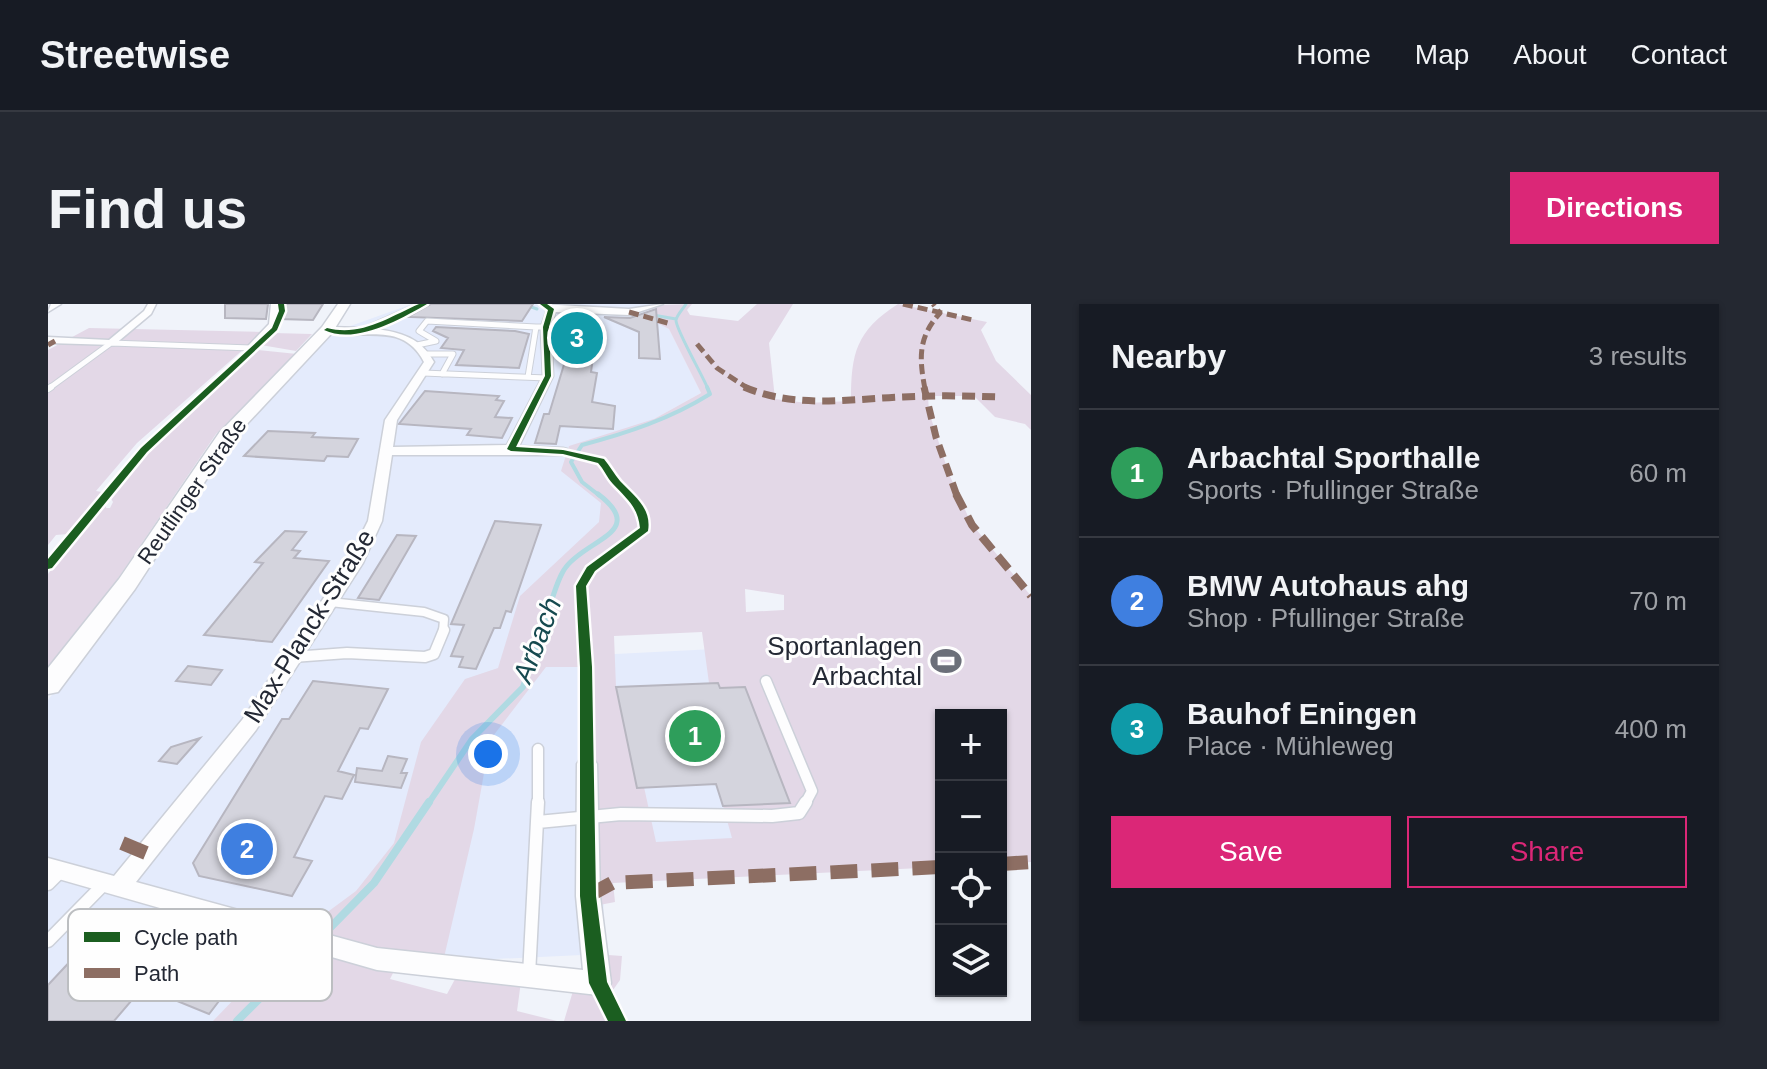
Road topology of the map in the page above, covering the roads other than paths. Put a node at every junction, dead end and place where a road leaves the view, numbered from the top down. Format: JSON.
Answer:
{"nodes":[{"id":1,"x":57,"y":304,"type":"edge"},
{"id":2,"x":152,"y":304,"type":"edge"},
{"id":3,"x":275,"y":304,"type":"edge"},
{"id":4,"x":344,"y":304,"type":"edge"},
{"id":5,"x":424,"y":304,"type":"edge"},
{"id":6,"x":659,"y":304,"type":"edge"},
{"id":7,"x":551,"y":306,"type":"edge"},
{"id":8,"x":48,"y":309,"type":"edge"},
{"id":9,"x":541,"y":327,"type":"junction"},
{"id":10,"x":367,"y":329,"type":"junction"},
{"id":11,"x":327,"y":330,"type":"junction"},
{"id":12,"x":344,"y":334,"type":"junction"},
{"id":13,"x":48,"y":340,"type":"edge"},
{"id":14,"x":111,"y":343,"type":"junction"},
{"id":15,"x":315,"y":343,"type":"junction"},
{"id":16,"x":251,"y":348,"type":"joint"},
{"id":17,"x":422,"y":350,"type":"junction"},
{"id":18,"x":423,"y":373,"type":"junction"},
{"id":19,"x":442,"y":374,"type":"junction"},
{"id":20,"x":528,"y":377,"type":"junction"},
{"id":21,"x":547,"y":378,"type":"junction"},
{"id":22,"x":48,"y":389,"type":"edge"},
{"id":23,"x":511,"y":449,"type":"junction"},
{"id":24,"x":384,"y":451,"type":"junction"},
{"id":25,"x":563,"y":452,"type":"dead end"},
{"id":26,"x":330,"y":602,"type":"junction"},
{"id":27,"x":293,"y":657,"type":"junction"},
{"id":28,"x":766,"y":681,"type":"dead end"},
{"id":29,"x":48,"y":686,"type":"edge"},
{"id":30,"x":538,"y":749,"type":"dead end"},
{"id":31,"x":587,"y":764,"type":"dead end"},
{"id":32,"x":587,"y":819,"type":"junction"},
{"id":33,"x":538,"y":822,"type":"junction"},
{"id":34,"x":53,"y":874,"type":"edge"},
{"id":35,"x":113,"y":883,"type":"junction"},
{"id":36,"x":84,"y":909,"type":"edge"},
{"id":37,"x":202,"y":909,"type":"edge"},
{"id":38,"x":68,"y":923,"type":"edge"},
{"id":39,"x":48,"y":941,"type":"edge"},
{"id":40,"x":332,"y":946,"type":"edge"},
{"id":41,"x":529,"y":975,"type":"junction"}],
"edges":[{"from":1,"to":8,"type":"street"},
{"from":2,"to":14,"type":"street"},
{"from":3,"to":16,"type":"street"},
{"from":4,"to":11,"type":"main road","name":"Reutlinger Straße"},
{"from":5,"to":10,"type":"street"},
{"from":6,"to":7,"type":"street"},
{"from":7,"to":9,"type":"street"},
{"from":9,"to":17,"type":"lane"},
{"from":9,"to":20,"type":"lane"},
{"from":9,"to":21,"type":"street"},
{"from":10,"to":11,"type":"street"},
{"from":10,"to":12,"type":"street"},
{"from":10,"to":17,"type":"street"},
{"from":11,"to":12,"type":"street"},
{"from":11,"to":15,"type":"main road","name":"Reutlinger Straße"},
{"from":12,"to":15,"type":"street"},
{"from":13,"to":14,"type":"street"},
{"from":14,"to":16,"type":"lane"},
{"from":14,"to":22,"type":"lane"},
{"from":15,"to":29,"type":"main road","name":"Reutlinger Straße"},
{"from":17,"to":18,"type":"street","name":"Max-Planck-Straße"},
{"from":17,"to":19,"type":"lane"},
{"from":18,"to":19,"type":"lane"},
{"from":18,"to":24,"type":"street","name":"Max-Planck-Straße"},
{"from":19,"to":20,"type":"lane"},
{"from":20,"to":21,"type":"lane"},
{"from":21,"to":23,"type":"street"},
{"from":23,"to":24,"type":"street"},
{"from":23,"to":25,"type":"street"},
{"from":24,"to":26,"type":"street","name":"Max-Planck-Straße"},
{"from":26,"to":27,"type":"street","name":"Max-Planck-Straße"},
{"from":26,"to":27,"type":"lane"},
{"from":27,"to":35,"type":"street","name":"Max-Planck-Straße"},
{"from":28,"to":32,"type":"lane"},
{"from":30,"to":33,"type":"lane"},
{"from":31,"to":32,"type":"street"},
{"from":32,"to":33,"type":"lane"},
{"from":32,"to":41,"type":"street"},
{"from":33,"to":41,"type":"lane"},
{"from":34,"to":35,"type":"street"},
{"from":35,"to":36,"type":"lane","name":"Max-Planck-Straße"},
{"from":35,"to":37,"type":"street"},
{"from":38,"to":39,"type":"lane","name":"Max-Planck-Straße"},
{"from":40,"to":41,"type":"street"}]}
